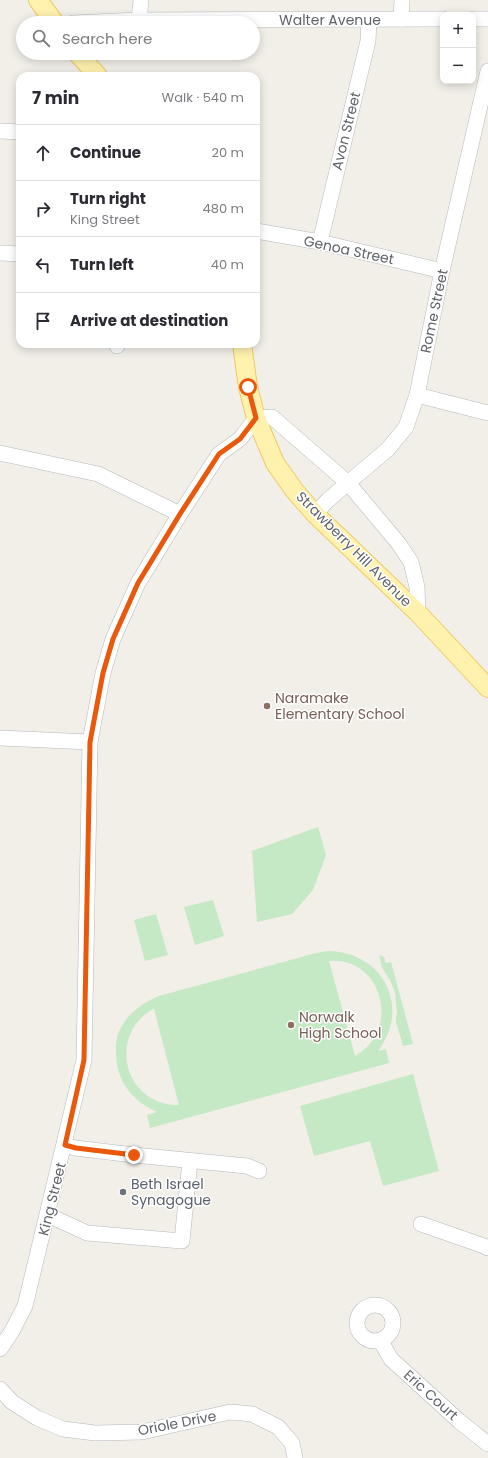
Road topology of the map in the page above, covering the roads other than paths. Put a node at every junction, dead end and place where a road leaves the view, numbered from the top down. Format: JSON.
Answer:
{"nodes":[{"id":1,"x":38,"y":0,"type":"edge"},
{"id":2,"x":141,"y":0,"type":"edge"},
{"id":3,"x":402,"y":0,"type":"edge"},
{"id":4,"x":50,"y":16,"type":"edge"},
{"id":5,"x":139,"y":16,"type":"edge"},
{"id":6,"x":488,"y":18,"type":"edge"},
{"id":7,"x":401,"y":19,"type":"junction"},
{"id":8,"x":440,"y":19,"type":"edge"},
{"id":9,"x":476,"y":19,"type":"edge"},
{"id":10,"x":260,"y":20,"type":"edge"},
{"id":11,"x":369,"y":20,"type":"junction"},
{"id":12,"x":83,"y":60,"type":"edge"},
{"id":13,"x":488,"y":70,"type":"edge"},
{"id":14,"x":94,"y":72,"type":"edge"},
{"id":15,"x":0,"y":130,"type":"edge"},
{"id":16,"x":16,"y":132,"type":"edge"},
{"id":17,"x":260,"y":232,"type":"edge"},
{"id":18,"x":320,"y":242,"type":"junction"},
{"id":19,"x":0,"y":253,"type":"edge"},
{"id":20,"x":16,"y":254,"type":"edge"},
{"id":21,"x":0,"y":259,"type":"edge"},
{"id":22,"x":442,"y":271,"type":"junction"},
{"id":23,"x":243,"y":348,"type":"edge"},
{"id":24,"x":417,"y":395,"type":"junction"},
{"id":25,"x":488,"y":413,"type":"edge"},
{"id":26,"x":256,"y":418,"type":"junction"},
{"id":27,"x":0,"y":453,"type":"edge"},
{"id":28,"x":348,"y":483,"type":"junction"},
{"id":29,"x":180,"y":514,"type":"junction"},
{"id":30,"x":315,"y":514,"type":"junction"},
{"id":31,"x":418,"y":613,"type":"junction"},
{"id":32,"x":488,"y":688,"type":"edge"},
{"id":33,"x":0,"y":738,"type":"edge"},
{"id":34,"x":90,"y":742,"type":"junction"},
{"id":35,"x":65,"y":1145,"type":"junction"},
{"id":36,"x":190,"y":1161,"type":"junction"},
{"id":37,"x":259,"y":1171,"type":"dead end"},
{"id":38,"x":48,"y":1215,"type":"junction"},
{"id":39,"x":421,"y":1224,"type":"dead end"},
{"id":40,"x":488,"y":1248,"type":"edge"},
{"id":41,"x":380,"y":1340,"type":"dead end"},
{"id":42,"x":0,"y":1349,"type":"edge"},
{"id":43,"x":0,"y":1389,"type":"edge"},
{"id":44,"x":488,"y":1444,"type":"edge"},
{"id":45,"x":295,"y":1458,"type":"edge"}],
"edges":[{"from":1,"to":4,"type":"main road"},
{"from":2,"to":5,"type":"street"},
{"from":3,"to":7,"type":"street"},
{"from":6,"to":9,"type":"street"},
{"from":7,"to":8,"type":"street","name":"Walter Avenue"},
{"from":7,"to":11,"type":"street","name":"Walter Avenue"},
{"from":10,"to":11,"type":"street","name":"Walter Avenue"},
{"from":11,"to":18,"type":"street","name":"Avon Street"},
{"from":12,"to":14,"type":"main road"},
{"from":13,"to":22,"type":"street","name":"Rome Street"},
{"from":15,"to":16,"type":"street"},
{"from":17,"to":18,"type":"street","name":"Genoa Street"},
{"from":18,"to":22,"type":"street","name":"Genoa Street"},
{"from":19,"to":20,"type":"street"},
{"from":19,"to":21,"type":"street"},
{"from":22,"to":24,"type":"street","name":"Rome Street"},
{"from":23,"to":26,"type":"main road","name":"Strawberry Hill Avenue"},
{"from":24,"to":25,"type":"street"},
{"from":24,"to":28,"type":"street","name":"Rome Street"},
{"from":26,"to":28,"type":"street"},
{"from":26,"to":29,"type":"street","name":"King Street"},
{"from":26,"to":30,"type":"main road","name":"Strawberry Hill Avenue"},
{"from":27,"to":29,"type":"street"},
{"from":28,"to":30,"type":"street","name":"Rome Street"},
{"from":28,"to":31,"type":"street"},
{"from":29,"to":34,"type":"street","name":"King Street"},
{"from":30,"to":31,"type":"main road","name":"Strawberry Hill Avenue"},
{"from":31,"to":32,"type":"main road","name":"Strawberry Hill Avenue"},
{"from":33,"to":34,"type":"street"},
{"from":34,"to":35,"type":"street","name":"King Street"},
{"from":35,"to":36,"type":"street"},
{"from":35,"to":38,"type":"street","name":"King Street"},
{"from":36,"to":37,"type":"street"},
{"from":36,"to":38,"type":"street"},
{"from":38,"to":42,"type":"street","name":"King Street"},
{"from":39,"to":40,"type":"street"},
{"from":41,"to":44,"type":"street","name":"Eric Court"},
{"from":43,"to":45,"type":"street","name":"Oriole Drive"}]}
